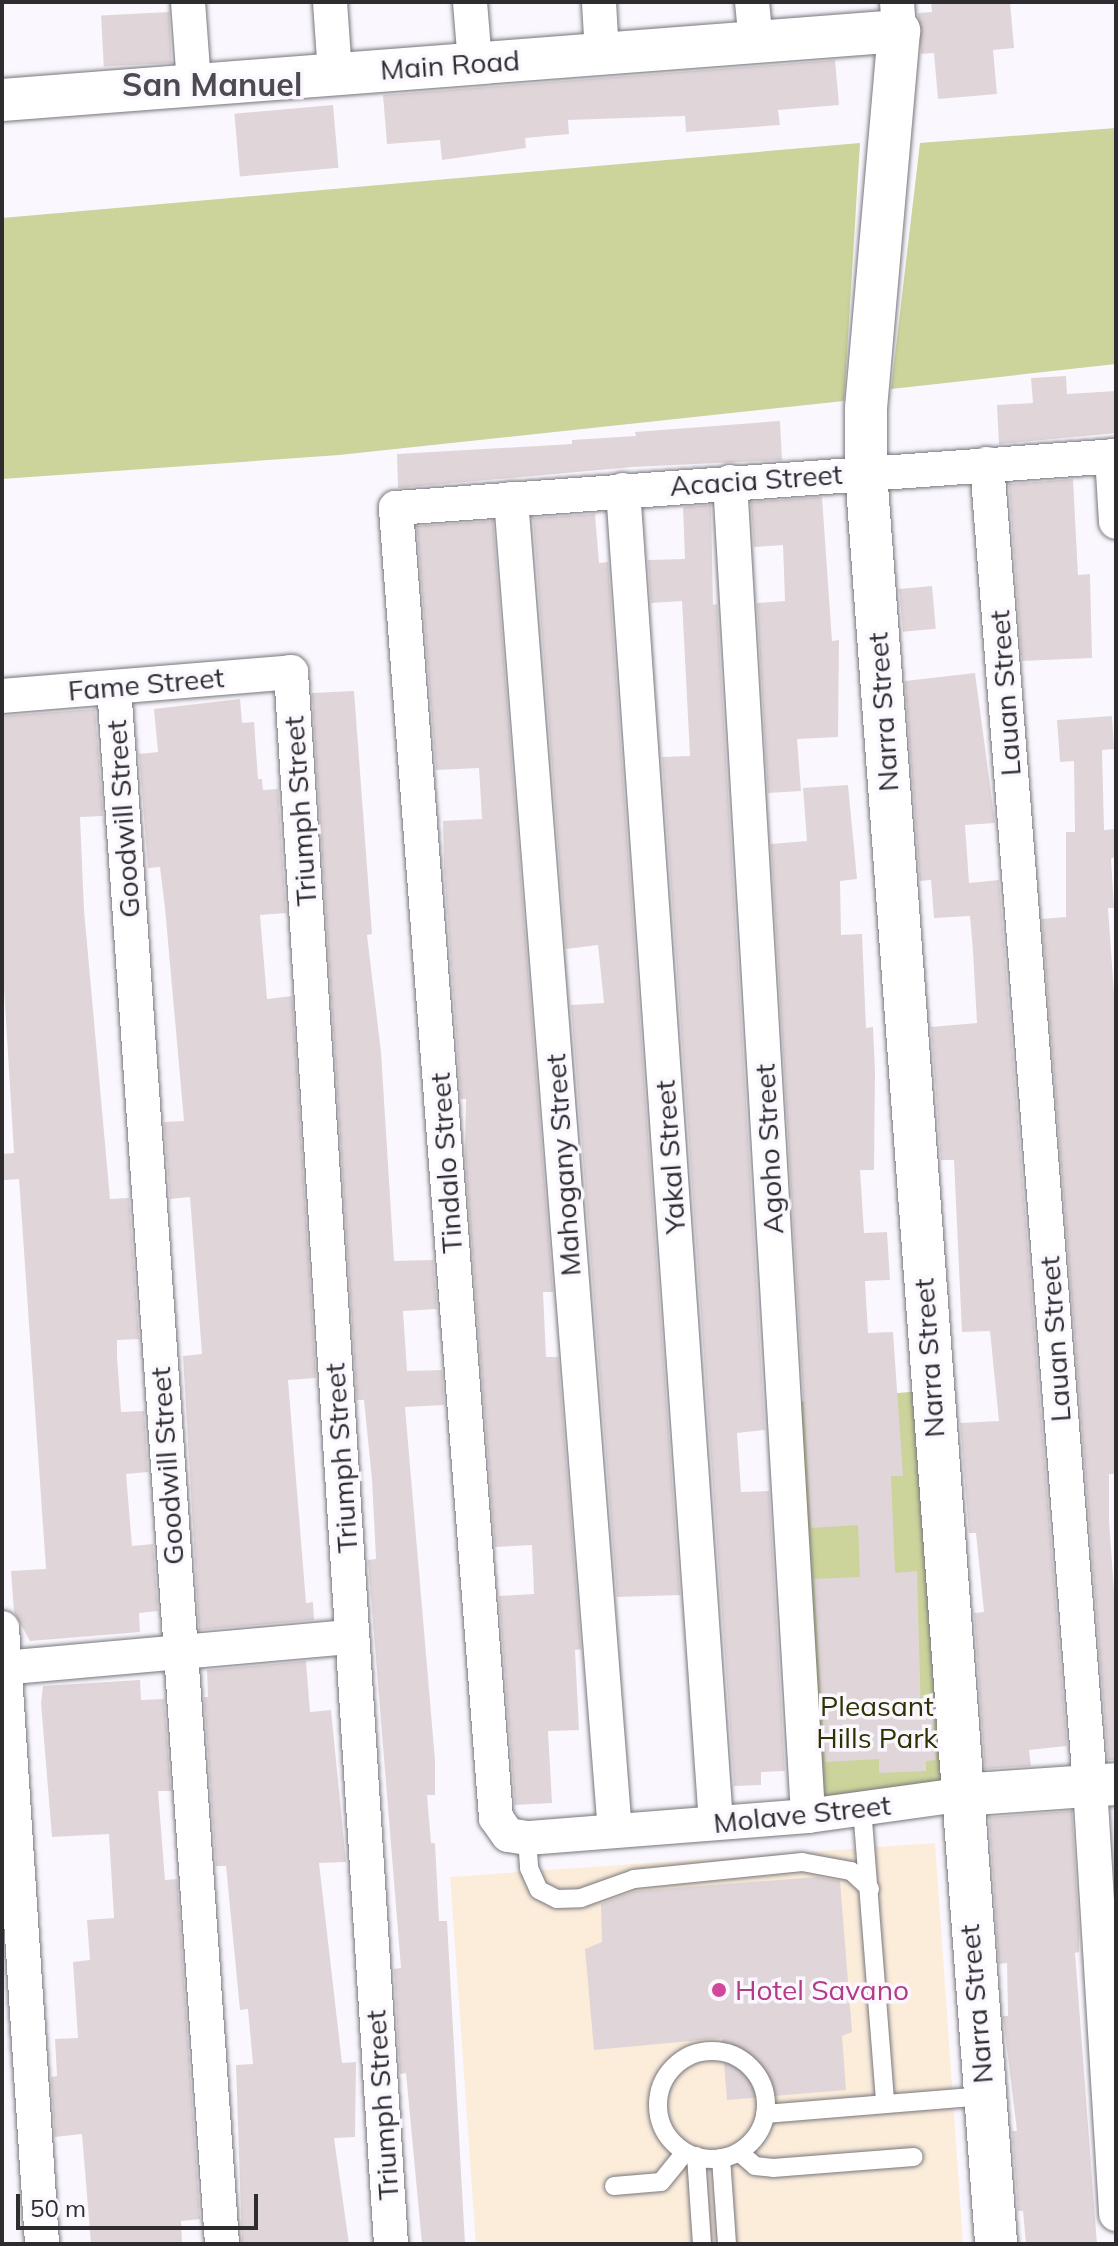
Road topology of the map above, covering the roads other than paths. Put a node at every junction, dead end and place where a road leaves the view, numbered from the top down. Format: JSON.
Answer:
{"nodes":[{"id":1,"x":188,"y":2,"type":"edge"},
{"id":2,"x":330,"y":2,"type":"edge"},
{"id":3,"x":470,"y":2,"type":"edge"},
{"id":4,"x":599,"y":2,"type":"edge"},
{"id":5,"x":898,"y":17,"type":"edge"},
{"id":6,"x":754,"y":22,"type":"edge"},
{"id":7,"x":602,"y":54,"type":"junction"},
{"id":8,"x":475,"y":63,"type":"junction"},
{"id":9,"x":335,"y":74,"type":"junction"},
{"id":10,"x":194,"y":84,"type":"junction"},
{"id":11,"x":2,"y":100,"type":"edge"},
{"id":12,"x":1114,"y":456,"type":"edge"},
{"id":13,"x":987,"y":464,"type":"junction"},
{"id":14,"x":866,"y":472,"type":"junction"},
{"id":15,"x":730,"y":482,"type":"junction"},
{"id":16,"x":623,"y":490,"type":"junction"},
{"id":17,"x":511,"y":499,"type":"junction"},
{"id":18,"x":396,"y":508,"type":"joint"},
{"id":19,"x":1116,"y":522,"type":"edge"},
{"id":20,"x":291,"y":672,"type":"joint"},
{"id":21,"x":114,"y":687,"type":"junction"},
{"id":22,"x":2,"y":696,"type":"edge"},
{"id":23,"x":2,"y":1628,"type":"edge"},
{"id":24,"x":352,"y":1637,"type":"junction"},
{"id":25,"x":180,"y":1654,"type":"junction"},
{"id":26,"x":3,"y":1668,"type":"edge"},
{"id":27,"x":1103,"y":1785,"type":"edge"},
{"id":28,"x":959,"y":1795,"type":"junction"},
{"id":29,"x":862,"y":1808,"type":"junction"},
{"id":30,"x":808,"y":1816,"type":"junction"},
{"id":31,"x":716,"y":1823,"type":"junction"},
{"id":32,"x":615,"y":1831,"type":"junction"},
{"id":33,"x":527,"y":1838,"type":"junction"},
{"id":34,"x":870,"y":1889,"type":"junction"},
{"id":35,"x":1111,"y":2034,"type":"edge"},
{"id":36,"x":984,"y":2096,"type":"junction"},
{"id":37,"x":885,"y":2103,"type":"junction"},
{"id":38,"x":765,"y":2114,"type":"junction"},
{"id":39,"x":690,"y":2154,"type":"junction"},
{"id":40,"x":730,"y":2155,"type":"junction"},
{"id":41,"x":914,"y":2157,"type":"dead end"},
{"id":42,"x":614,"y":2186,"type":"dead end"},
{"id":43,"x":1116,"y":2214,"type":"edge"},
{"id":44,"x":42,"y":2244,"type":"edge"},
{"id":45,"x":222,"y":2244,"type":"edge"},
{"id":46,"x":391,"y":2244,"type":"edge"},
{"id":47,"x":702,"y":2244,"type":"edge"},
{"id":48,"x":727,"y":2244,"type":"edge"},
{"id":49,"x":996,"y":2244,"type":"edge"}],
"edges":[{"from":1,"to":10,"type":"street"},
{"from":2,"to":9,"type":"street"},
{"from":3,"to":8,"type":"street"},
{"from":4,"to":7,"type":"street"},
{"from":5,"to":6,"type":"street","name":"Main Road"},
{"from":5,"to":14,"type":"street","name":"Narra Street"},
{"from":6,"to":7,"type":"street","name":"Main Road"},
{"from":7,"to":8,"type":"street","name":"Main Road"},
{"from":8,"to":9,"type":"street","name":"Main Road"},
{"from":9,"to":10,"type":"street","name":"Main Road"},
{"from":10,"to":11,"type":"street","name":"Main Road"},
{"from":12,"to":13,"type":"street","name":"Acacia Street"},
{"from":12,"to":19,"type":"street"},
{"from":13,"to":14,"type":"street","name":"Acacia Street"},
{"from":13,"to":27,"type":"street","name":"Lauan Street"},
{"from":14,"to":15,"type":"street","name":"Acacia Street"},
{"from":14,"to":28,"type":"street","name":"Narra Street"},
{"from":15,"to":16,"type":"street","name":"Acacia Street"},
{"from":15,"to":30,"type":"street","name":"Agoho Street"},
{"from":16,"to":17,"type":"street","name":"Acacia Street"},
{"from":16,"to":31,"type":"street","name":"Yakal Street"},
{"from":17,"to":18,"type":"street","name":"Acacia Street"},
{"from":17,"to":32,"type":"street","name":"Mahogany Street"},
{"from":18,"to":33,"type":"street","name":"Tindalo Street"},
{"from":20,"to":21,"type":"street","name":"Fame Street"},
{"from":20,"to":24,"type":"street","name":"Triumph Street"},
{"from":21,"to":22,"type":"street","name":"Fame Street"},
{"from":21,"to":25,"type":"street","name":"Goodwill Street"},
{"from":23,"to":26,"type":"street"},
{"from":24,"to":25,"type":"street"},
{"from":24,"to":46,"type":"street","name":"Triumph Street"},
{"from":25,"to":26,"type":"street"},
{"from":25,"to":45,"type":"street","name":"Goodwill Street"},
{"from":26,"to":44,"type":"street"},
{"from":27,"to":28,"type":"street","name":"Molave Street"},
{"from":27,"to":35,"type":"street","name":"Lauan Street"},
{"from":28,"to":29,"type":"street","name":"Molave Street"},
{"from":28,"to":36,"type":"street","name":"Narra Street"},
{"from":29,"to":30,"type":"street","name":"Molave Street"},
{"from":29,"to":34,"type":"lane"},
{"from":30,"to":31,"type":"street","name":"Molave Street"},
{"from":31,"to":32,"type":"street","name":"Molave Street"},
{"from":32,"to":33,"type":"street","name":"Molave Street"},
{"from":33,"to":34,"type":"lane"},
{"from":34,"to":37,"type":"lane"},
{"from":35,"to":43,"type":"street","name":"Lauan Street"},
{"from":36,"to":37,"type":"lane"},
{"from":36,"to":49,"type":"street","name":"Narra Street"},
{"from":37,"to":38,"type":"lane"},
{"from":38,"to":39,"type":"lane"},
{"from":38,"to":40,"type":"lane"},
{"from":39,"to":40,"type":"lane"},
{"from":39,"to":42,"type":"lane"},
{"from":39,"to":47,"type":"lane"},
{"from":40,"to":41,"type":"lane"},
{"from":40,"to":48,"type":"lane"}]}
